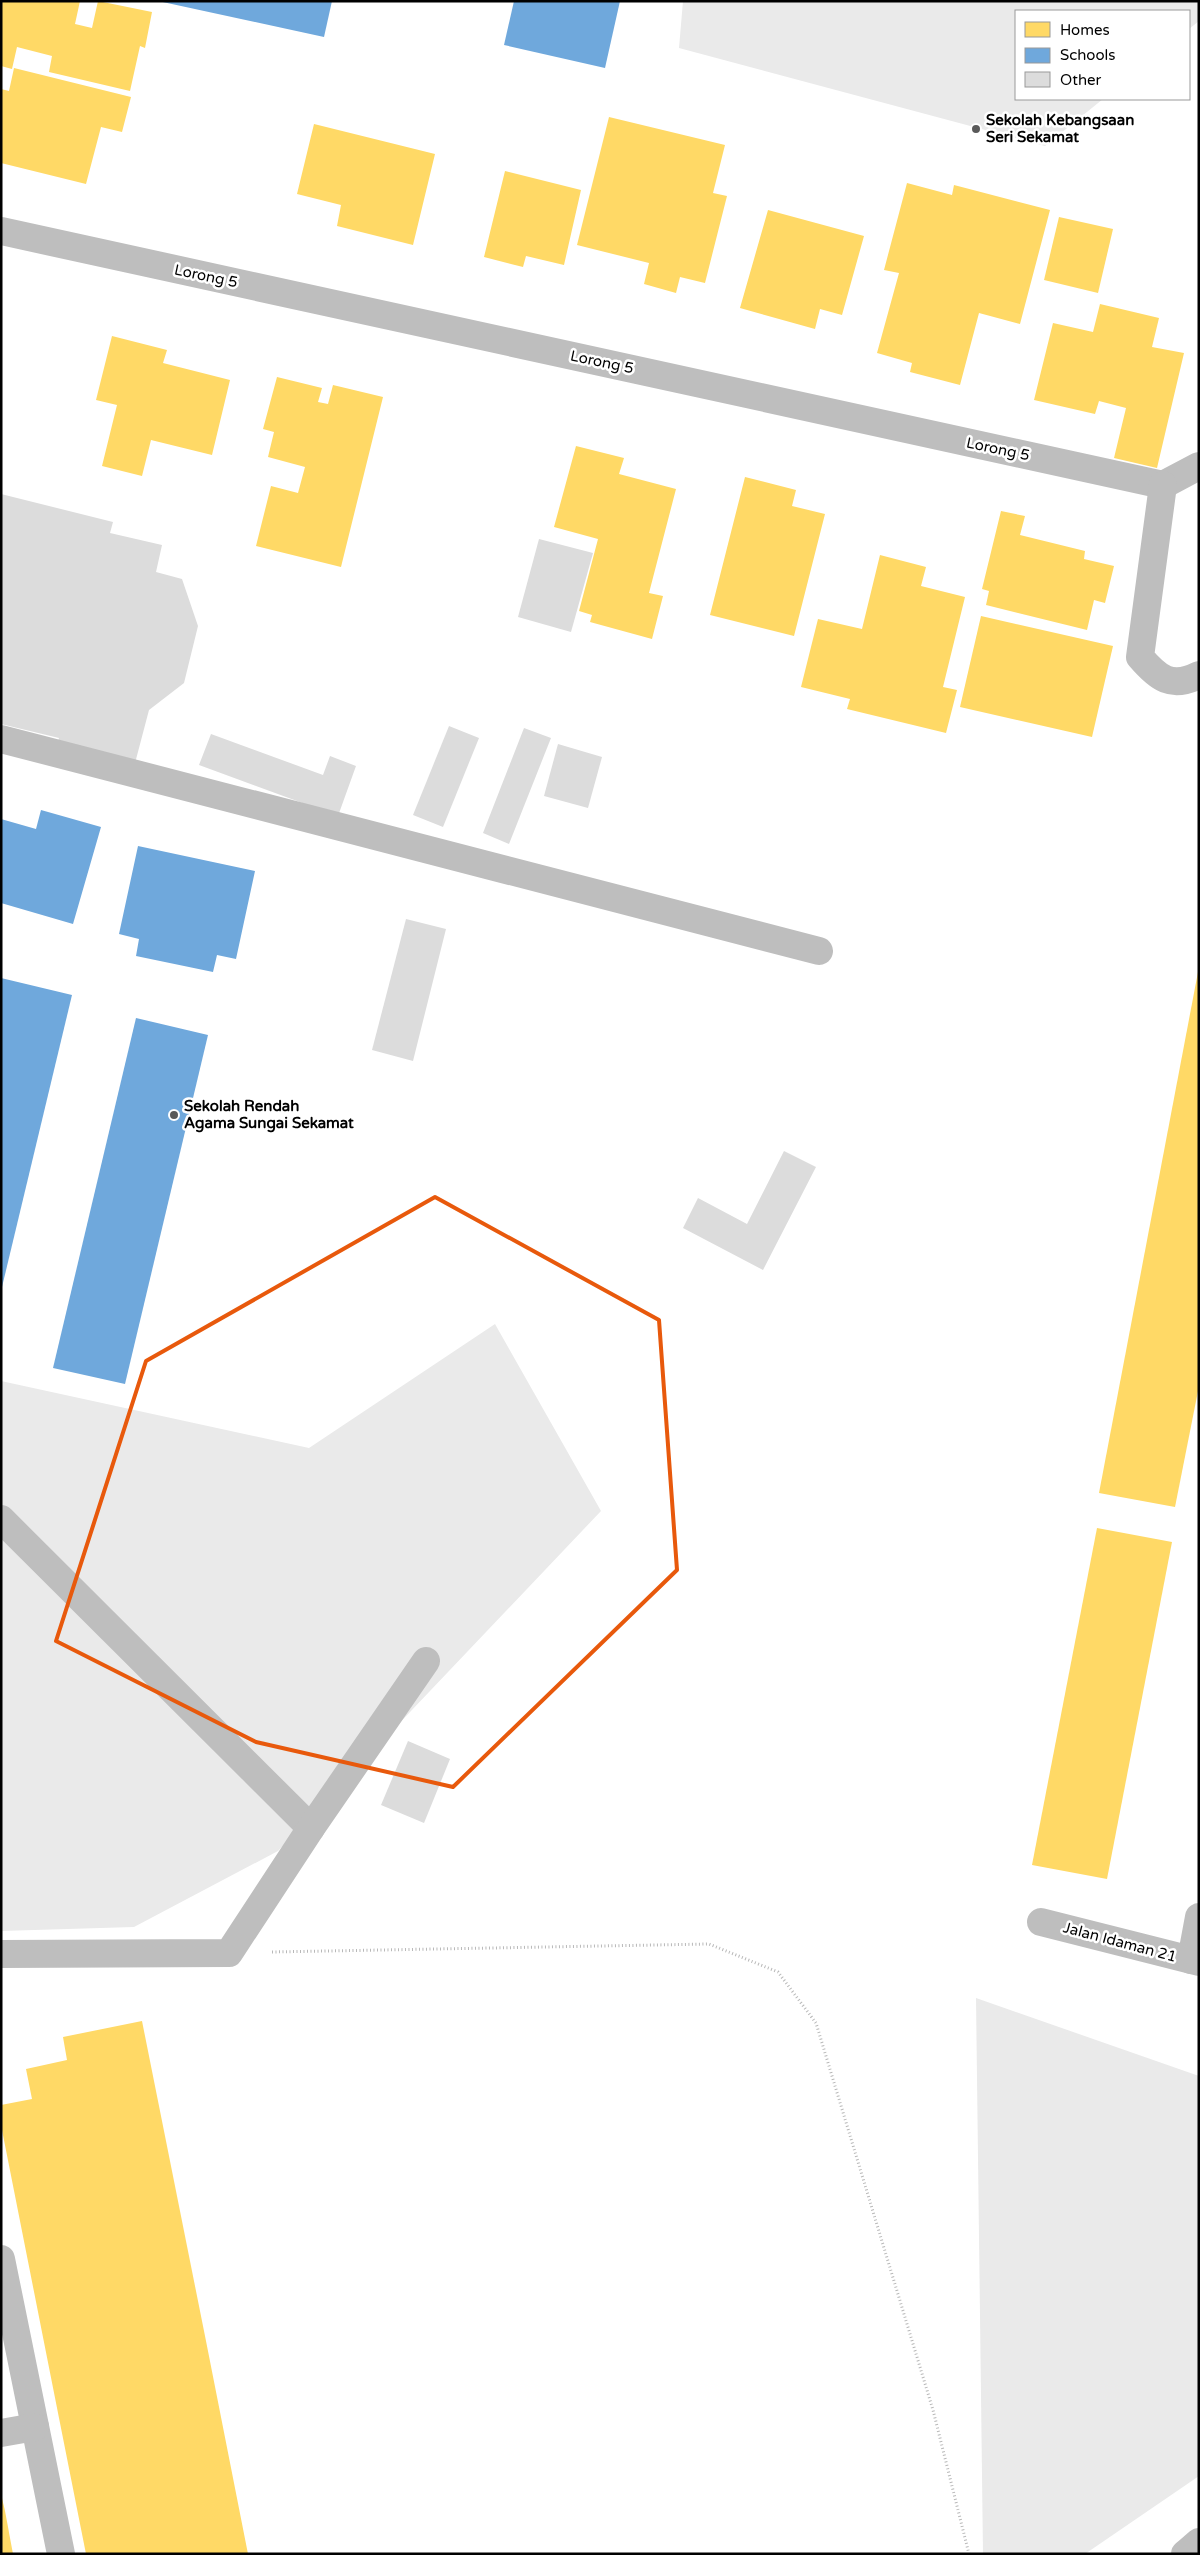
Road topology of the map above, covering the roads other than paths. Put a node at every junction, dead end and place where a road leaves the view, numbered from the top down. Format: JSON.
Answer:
{"nodes":[{"id":1,"x":1,"y":231,"type":"edge"},
{"id":2,"x":1199,"y":466,"type":"edge"},
{"id":3,"x":1162,"y":485,"type":"junction"},
{"id":4,"x":1199,"y":675,"type":"edge"},
{"id":5,"x":1,"y":739,"type":"edge"},
{"id":6,"x":819,"y":951,"type":"dead end"},
{"id":7,"x":1,"y":1519,"type":"edge"},
{"id":8,"x":426,"y":1660,"type":"dead end"},
{"id":9,"x":311,"y":1828,"type":"junction"},
{"id":10,"x":1199,"y":1917,"type":"edge"},
{"id":11,"x":1041,"y":1922,"type":"dead end"},
{"id":12,"x":1,"y":1954,"type":"edge"},
{"id":13,"x":1195,"y":1962,"type":"edge"},
{"id":14,"x":1,"y":2259,"type":"edge"},
{"id":15,"x":35,"y":2427,"type":"junction"},
{"id":16,"x":1,"y":2433,"type":"edge"},
{"id":17,"x":1199,"y":2542,"type":"edge"},
{"id":18,"x":61,"y":2554,"type":"edge"},
{"id":19,"x":1185,"y":2554,"type":"edge"}],
"edges":[{"from":1,"to":3,"type":"street","name":"Lorong 5"},
{"from":2,"to":3,"type":"street"},
{"from":3,"to":4,"type":"street"},
{"from":5,"to":6,"type":"street"},
{"from":7,"to":9,"type":"street"},
{"from":8,"to":9,"type":"street"},
{"from":9,"to":12,"type":"street"},
{"from":10,"to":13,"type":"street"},
{"from":11,"to":13,"type":"street","name":"Jalan Idaman 21"},
{"from":14,"to":15,"type":"street"},
{"from":15,"to":16,"type":"street"},
{"from":15,"to":18,"type":"street"},
{"from":17,"to":19,"type":"street"}]}
